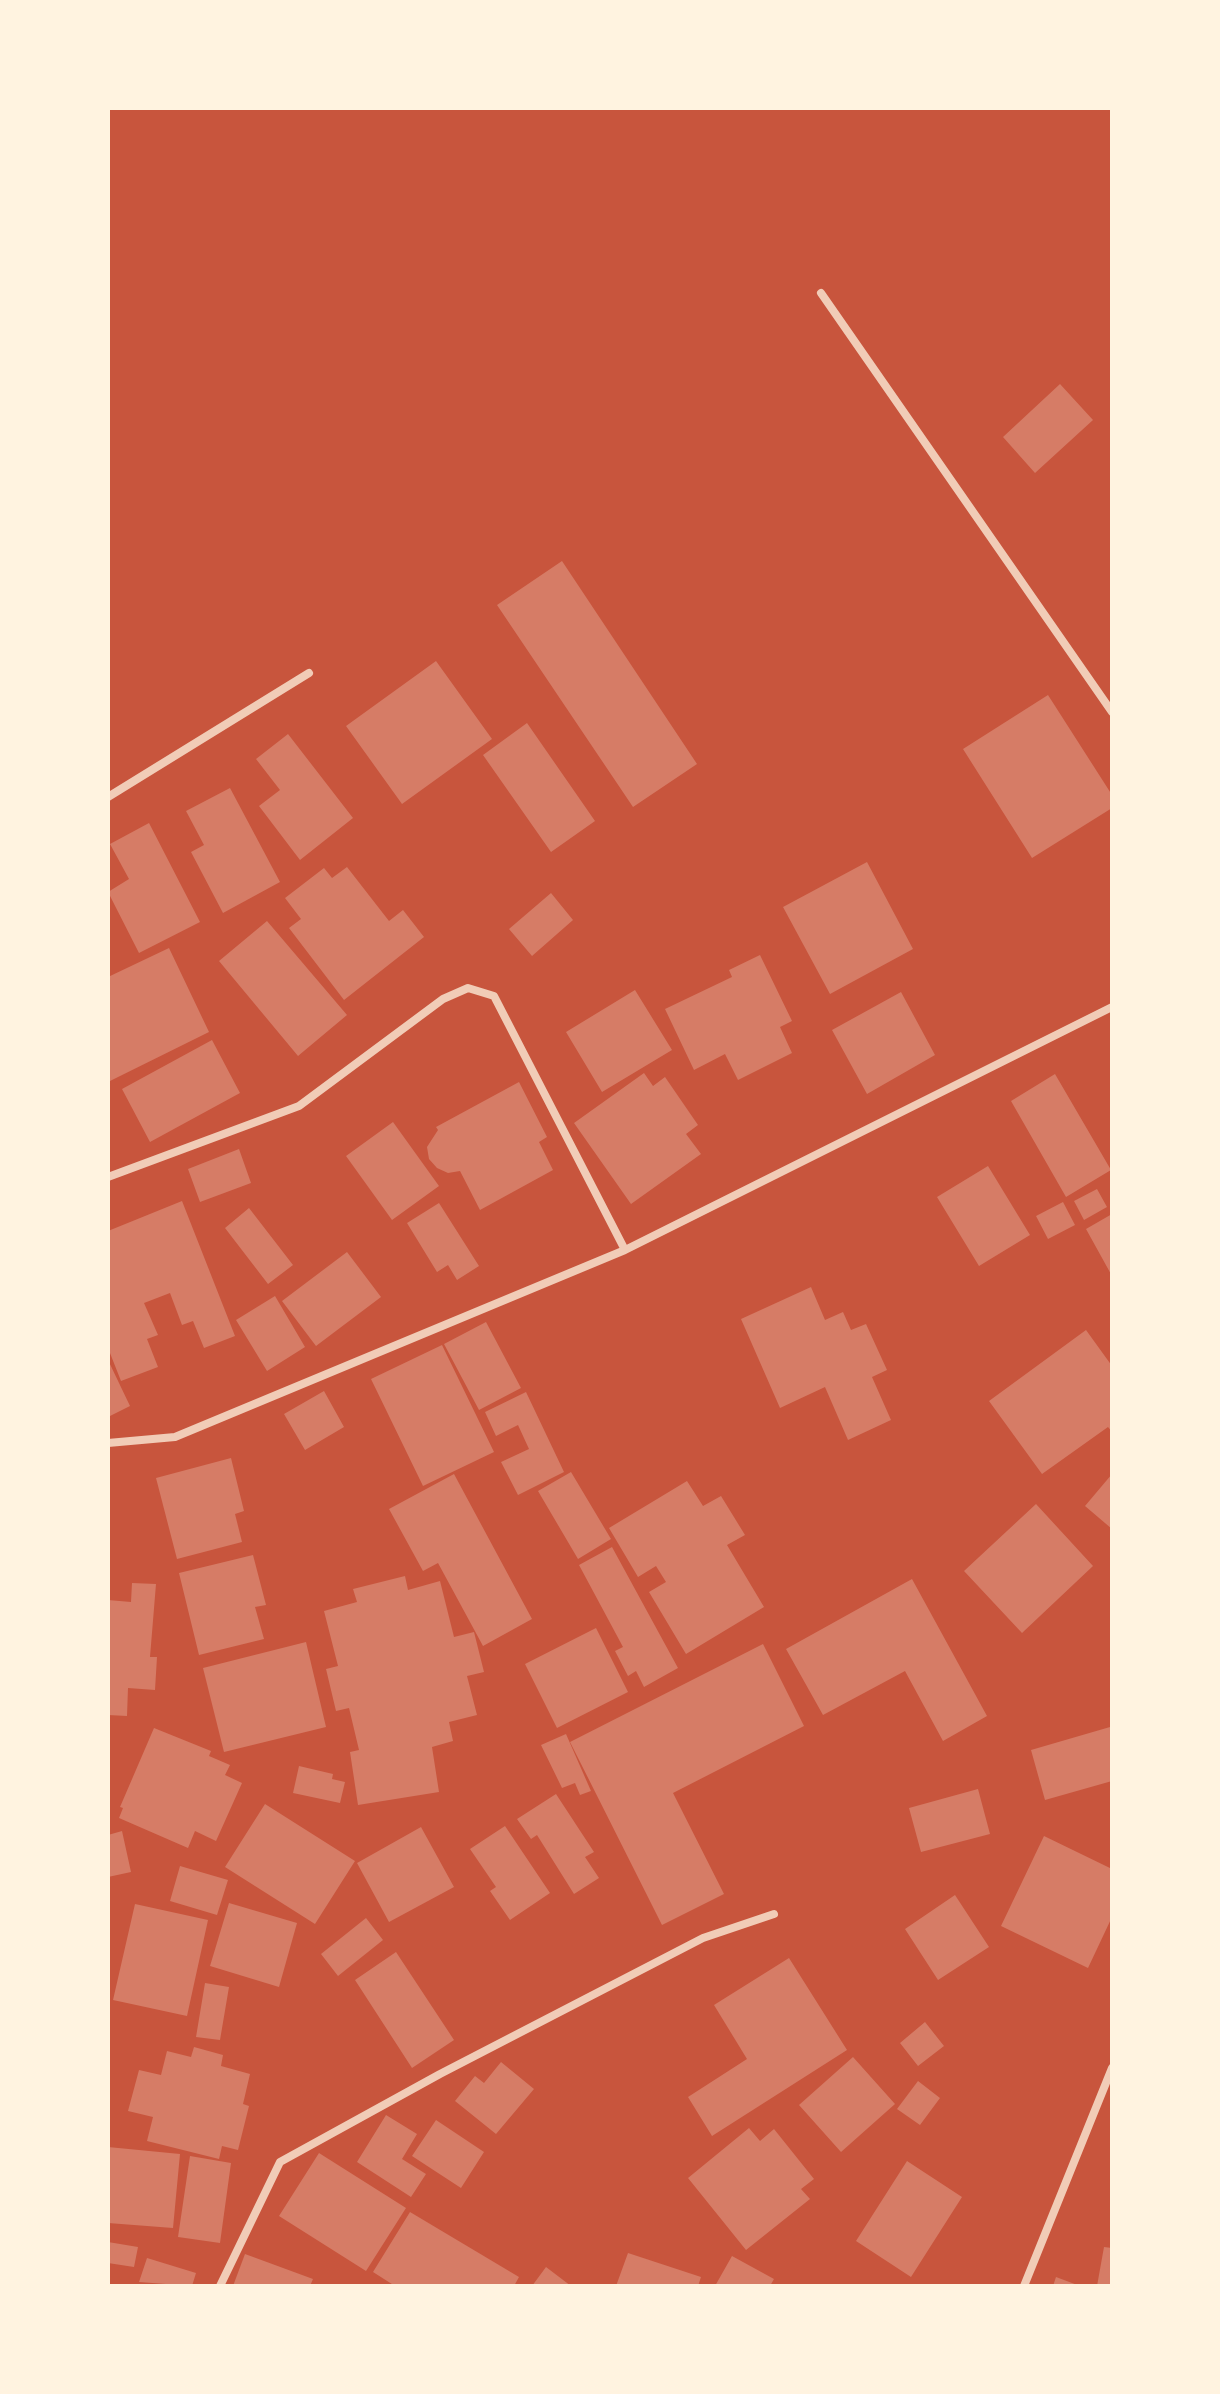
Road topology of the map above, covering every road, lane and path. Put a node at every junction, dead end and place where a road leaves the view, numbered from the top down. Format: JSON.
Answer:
{"nodes":[{"id":1,"x":821,"y":293,"type":"dead end"},
{"id":2,"x":309,"y":673,"type":"dead end"},
{"id":3,"x":1112,"y":712,"type":"edge"},
{"id":4,"x":108,"y":797,"type":"edge"},
{"id":5,"x":1112,"y":1007,"type":"edge"},
{"id":6,"x":108,"y":1177,"type":"edge"},
{"id":7,"x":625,"y":1250,"type":"junction"},
{"id":8,"x":108,"y":1443,"type":"edge"},
{"id":9,"x":774,"y":1914,"type":"dead end"},
{"id":10,"x":1112,"y":2068,"type":"edge"},
{"id":11,"x":220,"y":2286,"type":"edge"},
{"id":12,"x":1024,"y":2286,"type":"edge"}],
"edges":[{"from":1,"to":3,"type":"street"},
{"from":2,"to":4,"type":"street"},
{"from":5,"to":7,"type":"street"},
{"from":6,"to":7,"type":"street"},
{"from":7,"to":8,"type":"street"},
{"from":9,"to":11,"type":"street"},
{"from":10,"to":12,"type":"street"}]}
